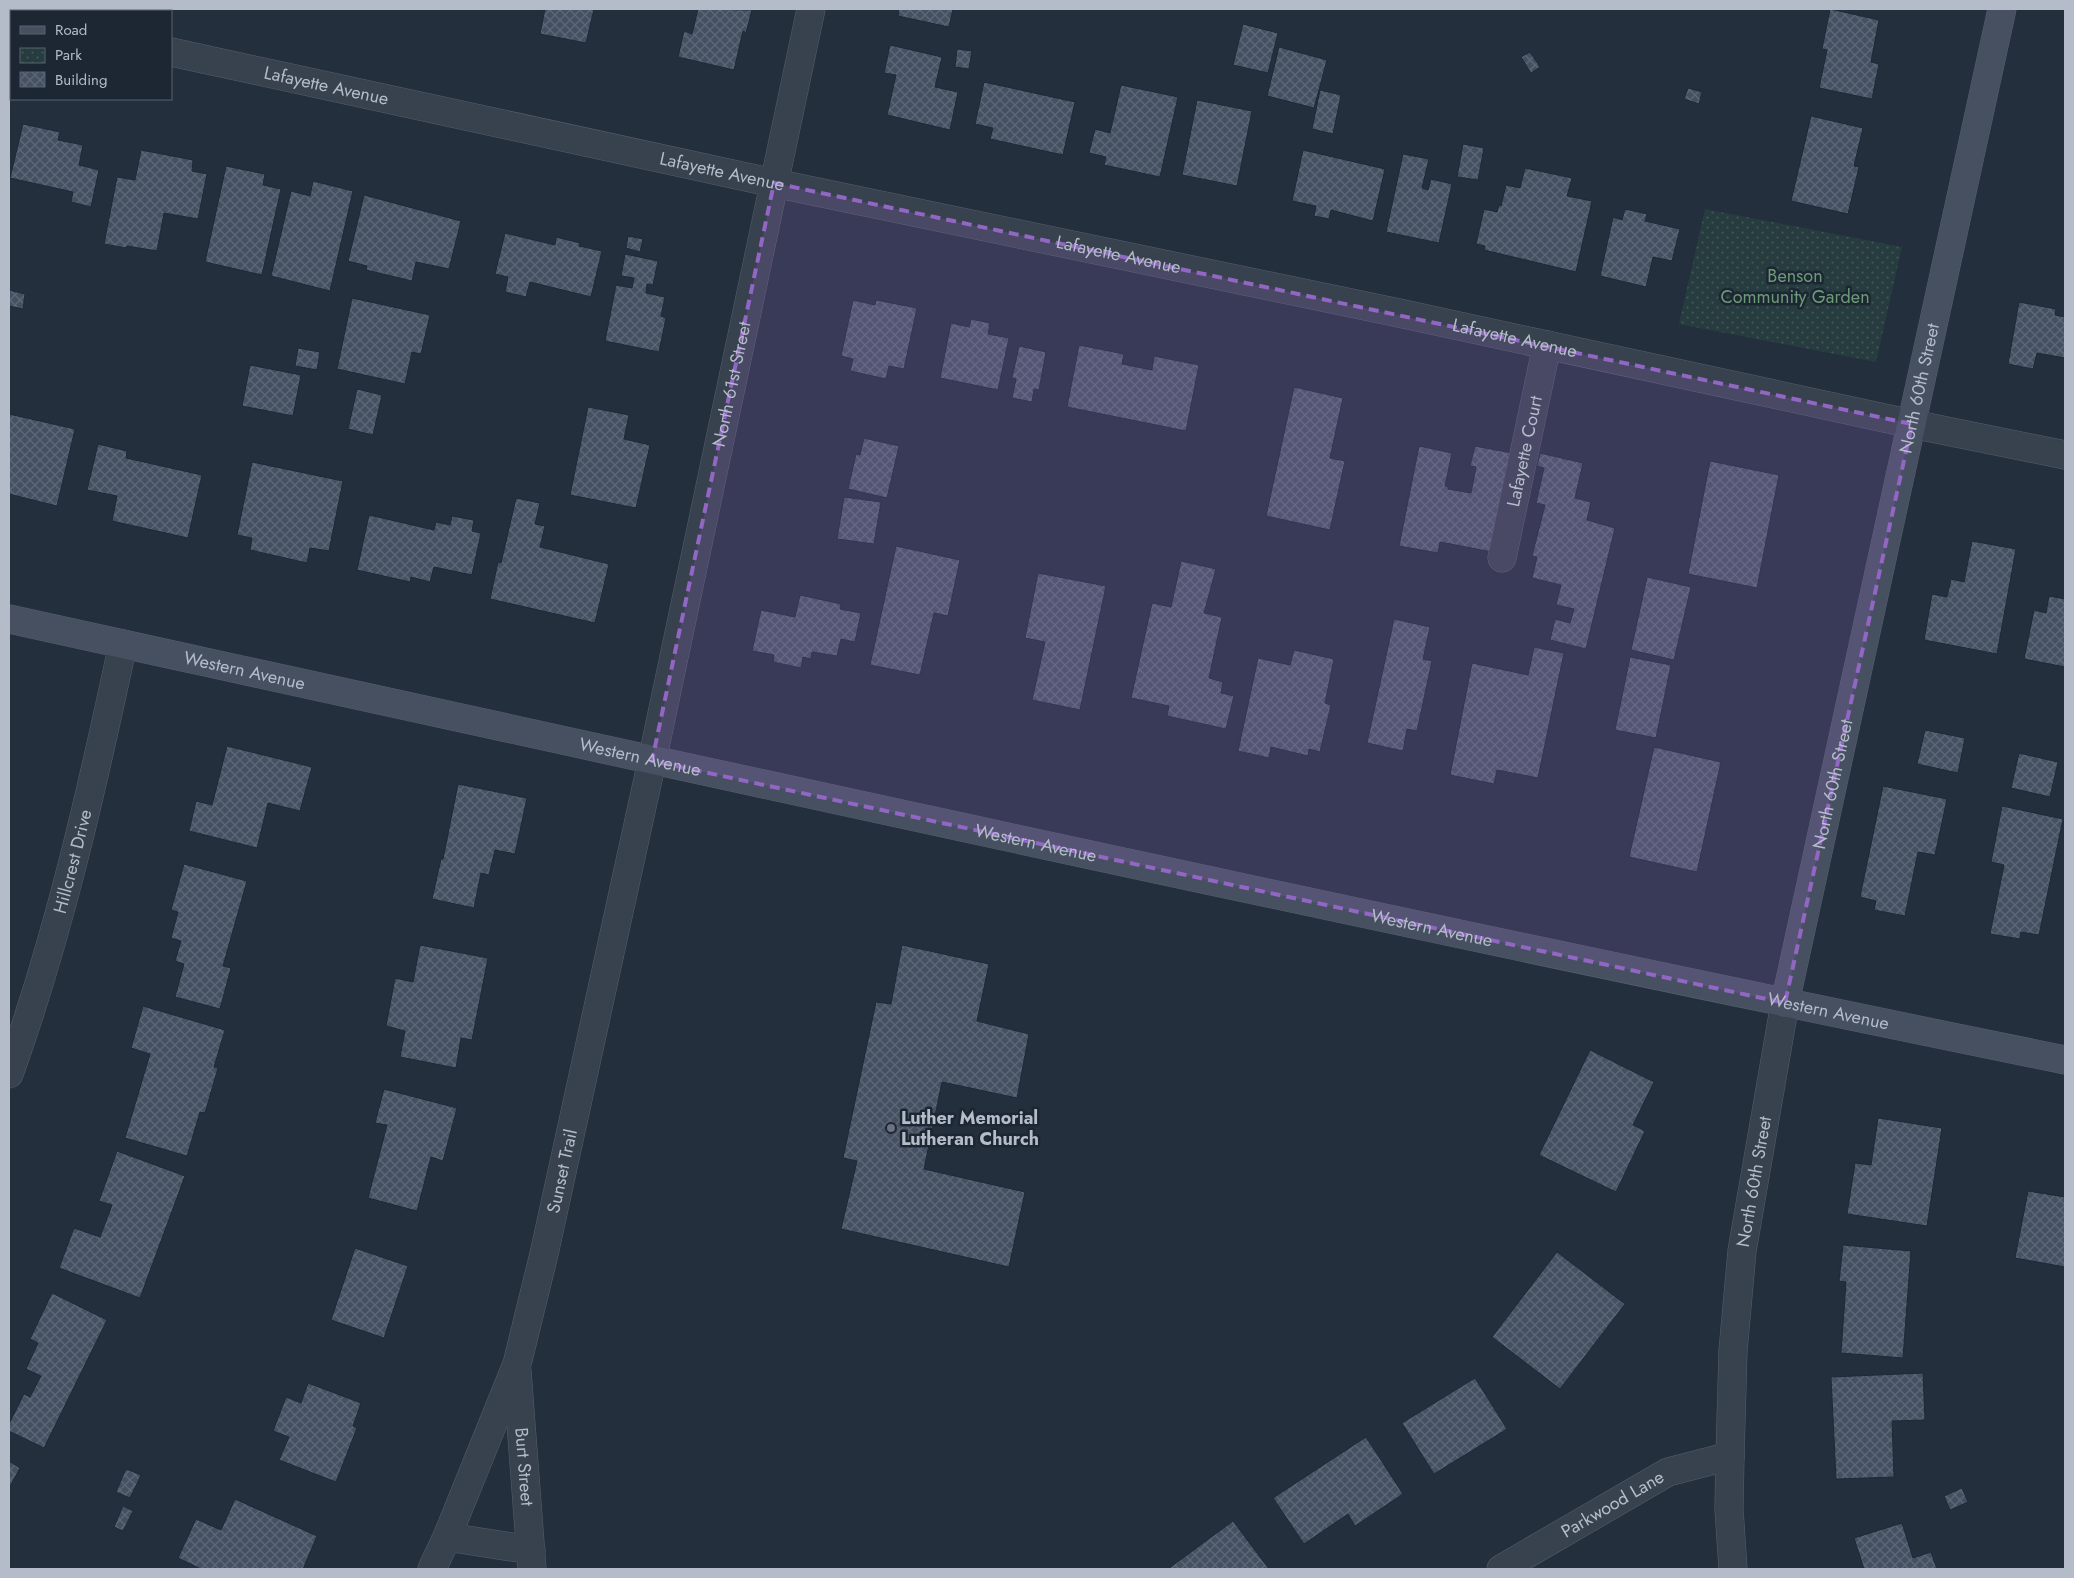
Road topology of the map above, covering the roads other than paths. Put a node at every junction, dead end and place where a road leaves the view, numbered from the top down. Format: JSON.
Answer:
{"nodes":[{"id":1,"x":811,"y":9,"type":"edge"},
{"id":2,"x":2002,"y":9,"type":"edge"},
{"id":3,"x":172,"y":52,"type":"edge"},
{"id":4,"x":774,"y":183,"type":"junction"},
{"id":5,"x":1547,"y":345,"type":"junction"},
{"id":6,"x":1912,"y":424,"type":"junction"},
{"id":7,"x":2065,"y":455,"type":"edge"},
{"id":8,"x":1502,"y":558,"type":"dead end"},
{"id":9,"x":9,"y":619,"type":"edge"},
{"id":10,"x":123,"y":644,"type":"junction"},
{"id":11,"x":652,"y":761,"type":"junction"},
{"id":12,"x":1785,"y":1003,"type":"junction"},
{"id":13,"x":2065,"y":1060,"type":"edge"},
{"id":14,"x":9,"y":1074,"type":"edge"},
{"id":15,"x":516,"y":1364,"type":"junction"},
{"id":16,"x":1730,"y":1456,"type":"junction"},
{"id":17,"x":447,"y":1537,"type":"junction"},
{"id":18,"x":532,"y":1560,"type":"edge"},
{"id":19,"x":432,"y":1569,"type":"edge"},
{"id":20,"x":1501,"y":1569,"type":"edge"},
{"id":21,"x":1733,"y":1569,"type":"edge"}],
"edges":[{"from":1,"to":4,"type":"street","name":"North 61st Street"},
{"from":2,"to":6,"type":"street","name":"North 60th Street"},
{"from":3,"to":4,"type":"street","name":"Lafayette Avenue"},
{"from":4,"to":5,"type":"street","name":"Lafayette Avenue"},
{"from":4,"to":11,"type":"street","name":"North 61st Street"},
{"from":5,"to":6,"type":"street","name":"Lafayette Avenue"},
{"from":5,"to":8,"type":"street","name":"Lafayette Court"},
{"from":6,"to":7,"type":"street","name":"Lafayette Avenue"},
{"from":6,"to":12,"type":"street","name":"North 60th Street"},
{"from":9,"to":10,"type":"street","name":"Western Avenue"},
{"from":10,"to":11,"type":"street","name":"Western Avenue"},
{"from":10,"to":14,"type":"street","name":"Hillcrest Drive"},
{"from":11,"to":12,"type":"street","name":"Western Avenue"},
{"from":11,"to":15,"type":"street","name":"Sunset Trail"},
{"from":12,"to":13,"type":"street","name":"Western Avenue"},
{"from":12,"to":16,"type":"street","name":"North 60th Street"},
{"from":15,"to":17,"type":"street","name":"Sunset Trail"},
{"from":15,"to":18,"type":"street","name":"Burt Street"},
{"from":16,"to":20,"type":"street","name":"Parkwood Lane"},
{"from":16,"to":21,"type":"street","name":"North 60th Street"},
{"from":17,"to":18,"type":"street"},
{"from":17,"to":19,"type":"street","name":"Sunset Trail"}]}
